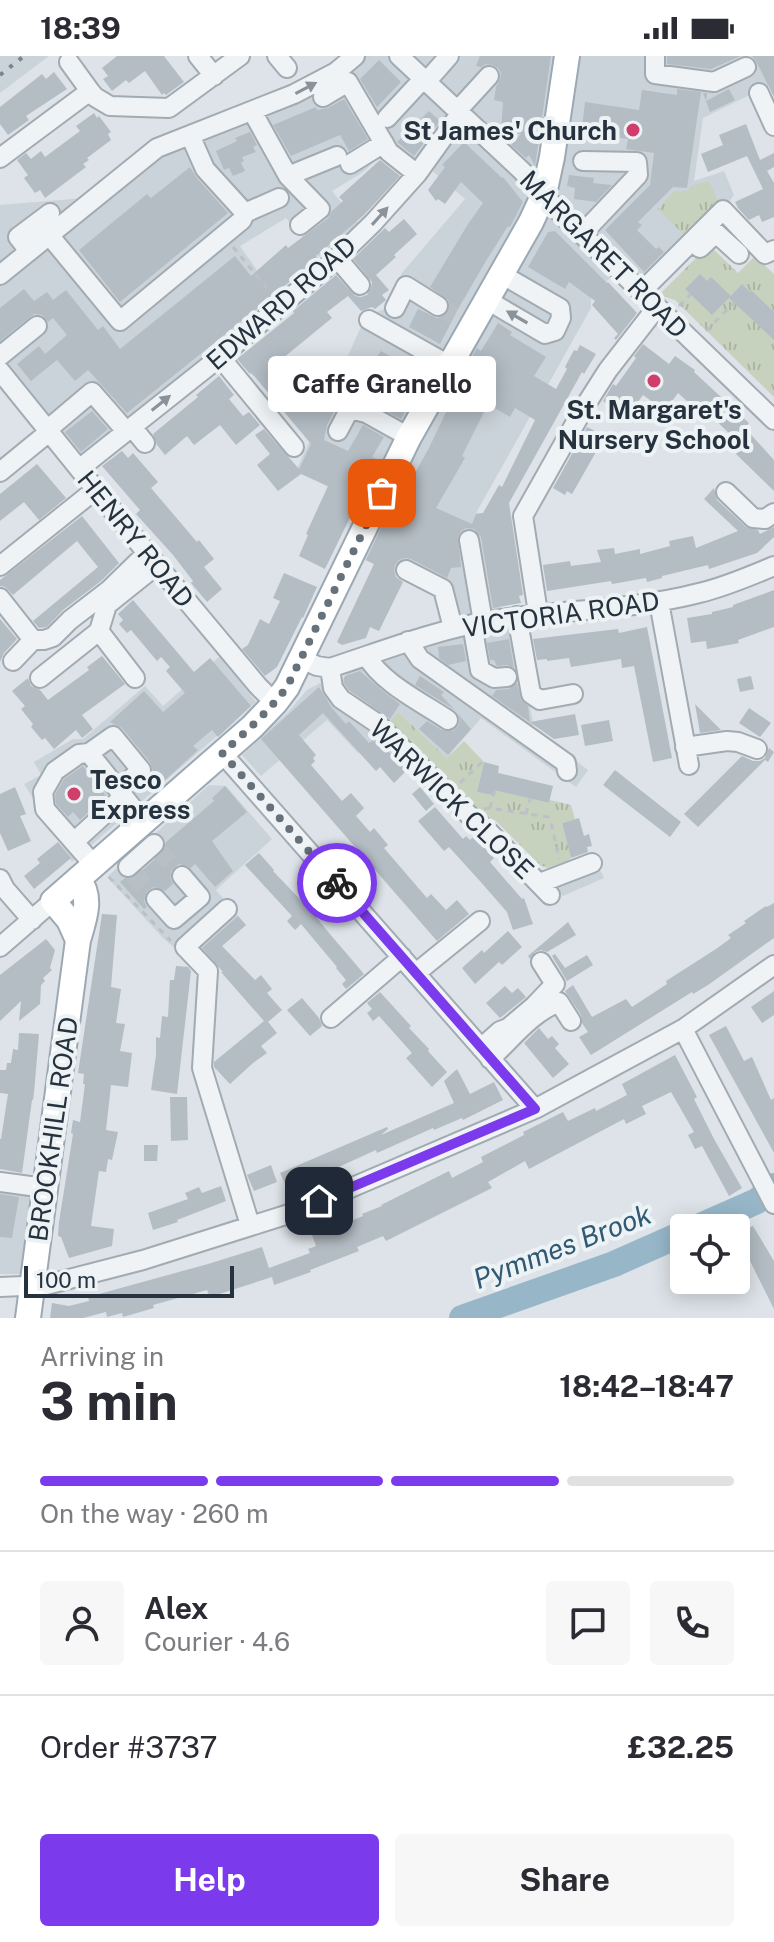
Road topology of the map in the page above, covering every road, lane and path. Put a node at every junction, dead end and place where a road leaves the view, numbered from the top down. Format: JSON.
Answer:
{"nodes":[{"id":1,"x":198,"y":56,"type":"edge"},
{"id":2,"x":240,"y":56,"type":"edge"},
{"id":3,"x":355,"y":56,"type":"edge"},
{"id":4,"x":399,"y":56,"type":"edge"},
{"id":5,"x":449,"y":56,"type":"edge"},
{"id":6,"x":567,"y":56,"type":"edge"},
{"id":7,"x":655,"y":56,"type":"edge"},
{"id":8,"x":69,"y":62,"type":"dead end"},
{"id":9,"x":746,"y":67,"type":"dead end"},
{"id":10,"x":214,"y":76,"type":"junction"},
{"id":11,"x":343,"y":76,"type":"junction"},
{"id":12,"x":489,"y":76,"type":"dead end"},
{"id":13,"x":426,"y":80,"type":"junction"},
{"id":14,"x":90,"y":91,"type":"junction"},
{"id":15,"x":759,"y":93,"type":"dead end"},
{"id":16,"x":323,"y":97,"type":"dead end"},
{"id":17,"x":252,"y":111,"type":"junction"},
{"id":18,"x":458,"y":112,"type":"junction"},
{"id":19,"x":387,"y":118,"type":"dead end"},
{"id":20,"x":774,"y":126,"type":"edge"},
{"id":21,"x":190,"y":135,"type":"junction"},
{"id":22,"x":384,"y":143,"type":"junction"},
{"id":23,"x":1,"y":154,"type":"edge"},
{"id":24,"x":583,"y":161,"type":"dead end"},
{"id":25,"x":417,"y":174,"type":"junction"},
{"id":26,"x":288,"y":176,"type":"junction"},
{"id":27,"x":544,"y":194,"type":"junction"},
{"id":28,"x":279,"y":198,"type":"dead end"},
{"id":29,"x":50,"y":213,"type":"dead end"},
{"id":30,"x":245,"y":213,"type":"junction"},
{"id":31,"x":300,"y":225,"type":"dead end"},
{"id":32,"x":582,"y":234,"type":"junction"},
{"id":33,"x":49,"y":235,"type":"junction"},
{"id":34,"x":223,"y":236,"type":"junction"},
{"id":35,"x":774,"y":250,"type":"edge"},
{"id":36,"x":29,"y":251,"type":"junction"},
{"id":37,"x":739,"y":254,"type":"dead end"},
{"id":38,"x":337,"y":258,"type":"junction"},
{"id":39,"x":501,"y":274,"type":"junction"},
{"id":40,"x":0,"y":275,"type":"edge"},
{"id":41,"x":360,"y":285,"type":"dead end"},
{"id":42,"x":649,"y":299,"type":"junction"},
{"id":43,"x":487,"y":300,"type":"junction"},
{"id":44,"x":734,"y":303,"type":"dead end"},
{"id":45,"x":281,"y":305,"type":"junction"},
{"id":46,"x":438,"y":306,"type":"tunnel mouth"},
{"id":47,"x":395,"y":308,"type":"dead end"},
{"id":48,"x":369,"y":320,"type":"dead end"},
{"id":49,"x":37,"y":326,"type":"dead end"},
{"id":50,"x":694,"y":342,"type":"junction"},
{"id":51,"x":0,"y":356,"type":"edge"},
{"id":52,"x":220,"y":357,"type":"junction"},
{"id":53,"x":449,"y":365,"type":"junction"},
{"id":54,"x":0,"y":371,"type":"edge"},
{"id":55,"x":774,"y":420,"type":"edge"},
{"id":56,"x":129,"y":429,"type":"junction"},
{"id":57,"x":48,"y":431,"type":"junction"},
{"id":58,"x":338,"y":431,"type":"dead end"},
{"id":59,"x":409,"y":437,"type":"junction"},
{"id":60,"x":145,"y":443,"type":"dead end"},
{"id":61,"x":294,"y":447,"type":"dead end"},
{"id":62,"x":79,"y":469,"type":"junction"},
{"id":63,"x":0,"y":472,"type":"edge"},
{"id":64,"x":95,"y":490,"type":"junction"},
{"id":65,"x":726,"y":492,"type":"dead end"},
{"id":66,"x":774,"y":513,"type":"edge"},
{"id":67,"x":469,"y":540,"type":"dead end"},
{"id":68,"x":152,"y":559,"type":"junction"},
{"id":69,"x":0,"y":566,"type":"edge"},
{"id":70,"x":774,"y":566,"type":"edge"},
{"id":71,"x":406,"y":570,"type":"dead end"},
{"id":72,"x":0,"y":598,"type":"edge"},
{"id":73,"x":659,"y":602,"type":"junction"},
{"id":74,"x":538,"y":613,"type":"junction"},
{"id":75,"x":517,"y":616,"type":"junction"},
{"id":76,"x":478,"y":623,"type":"junction"},
{"id":77,"x":453,"y":628,"type":"junction"},
{"id":78,"x":99,"y":631,"type":"junction"},
{"id":79,"x":33,"y":640,"type":"junction"},
{"id":80,"x":408,"y":641,"type":"junction"},
{"id":81,"x":367,"y":656,"type":"junction"},
{"id":82,"x":302,"y":659,"type":"junction"},
{"id":83,"x":13,"y":661,"type":"dead end"},
{"id":84,"x":330,"y":668,"type":"junction"},
{"id":85,"x":507,"y":677,"type":"dead end"},
{"id":86,"x":40,"y":678,"type":"dead end"},
{"id":87,"x":135,"y":678,"type":"dead end"},
{"id":88,"x":573,"y":694,"type":"dead end"},
{"id":89,"x":275,"y":703,"type":"junction"},
{"id":90,"x":448,"y":720,"type":"dead end"},
{"id":91,"x":757,"y":749,"type":"dead end"},
{"id":92,"x":89,"y":753,"type":"junction"},
{"id":93,"x":222,"y":753,"type":"junction"},
{"id":94,"x":483,"y":761,"type":"dead end"},
{"id":95,"x":567,"y":771,"type":"dead end"},
{"id":96,"x":495,"y":789,"type":"dead end"},
{"id":97,"x":120,"y":794,"type":"junction"},
{"id":98,"x":449,"y":795,"type":"junction"},
{"id":99,"x":530,"y":799,"type":"dead end"},
{"id":100,"x":490,"y":808,"type":"junction"},
{"id":101,"x":526,"y":815,"type":"junction"},
{"id":102,"x":471,"y":817,"type":"junction"},
{"id":103,"x":149,"y":835,"type":"junction"},
{"id":104,"x":75,"y":841,"type":"junction"},
{"id":105,"x":592,"y":863,"type":"dead end"},
{"id":106,"x":109,"y":866,"type":"junction"},
{"id":107,"x":563,"y":873,"type":"junction"},
{"id":108,"x":182,"y":876,"type":"tunnel mouth"},
{"id":109,"x":0,"y":879,"type":"edge"},
{"id":110,"x":156,"y":899,"type":"tunnel mouth"},
{"id":111,"x":53,"y":901,"type":"junction"},
{"id":112,"x":227,"y":909,"type":"dead end"},
{"id":113,"x":32,"y":920,"type":"junction"},
{"id":114,"x":480,"y":921,"type":"dead end"},
{"id":115,"x":78,"y":940,"type":"junction"},
{"id":116,"x":0,"y":947,"type":"edge"},
{"id":117,"x":185,"y":947,"type":"junction"},
{"id":118,"x":402,"y":957,"type":"junction"},
{"id":119,"x":541,"y":962,"type":"dead end"},
{"id":120,"x":774,"y":965,"type":"edge"},
{"id":121,"x":416,"y":973,"type":"junction"},
{"id":122,"x":331,"y":1018,"type":"dead end"},
{"id":123,"x":571,"y":1021,"type":"dead end"},
{"id":124,"x":683,"y":1029,"type":"junction"},
{"id":125,"x":485,"y":1053,"type":"junction"},
{"id":126,"x":535,"y":1109,"type":"junction"},
{"id":127,"x":0,"y":1182,"type":"edge"},
{"id":128,"x":45,"y":1188,"type":"junction"},
{"id":129,"x":774,"y":1204,"type":"edge"},
{"id":130,"x":250,"y":1225,"type":"junction"},
{"id":131,"x":0,"y":1287,"type":"edge"},
{"id":132,"x":32,"y":1287,"type":"junction"},
{"id":133,"x":28,"y":1318,"type":"edge"}],
"edges":[{"from":1,"to":10,"type":"street"},
{"from":2,"to":10,"type":"street"},
{"from":3,"to":11,"type":"street"},
{"from":4,"to":13,"type":"street","name":"MARGARET ROAD"},
{"from":5,"to":13,"type":"street"},
{"from":6,"to":27,"type":"main road"},
{"from":7,"to":9,"type":"street"},
{"from":8,"to":14,"type":"street"},
{"from":10,"to":14,"type":"street"},
{"from":11,"to":16,"type":"street"},
{"from":17,"to":11,"type":"street","one_way":true},
{"from":11,"to":22,"type":"street"},
{"from":12,"to":18,"type":"street","name":"EDWARD ROAD"},
{"from":13,"to":18,"type":"street","name":"MARGARET ROAD"},
{"from":13,"to":19,"type":"street"},
{"from":14,"to":23,"type":"street"},
{"from":15,"to":20,"type":"street"},
{"from":17,"to":21,"type":"street"},
{"from":17,"to":26,"type":"street"},
{"from":18,"to":25,"type":"street","name":"EDWARD ROAD"},
{"from":18,"to":27,"type":"street","name":"MARGARET ROAD"},
{"from":21,"to":30,"type":"street"},
{"from":21,"to":33,"type":"street"},
{"from":22,"to":25,"type":"street"},
{"from":22,"to":26,"type":"street"},
{"from":24,"to":32,"type":"street"},
{"from":38,"to":25,"type":"street","name":"EDWARD ROAD","one_way":true},
{"from":26,"to":31,"type":"street"},
{"from":27,"to":32,"type":"street","name":"MARGARET ROAD"},
{"from":27,"to":39,"type":"main road"},
{"from":28,"to":30,"type":"street"},
{"from":29,"to":36,"type":"street"},
{"from":30,"to":34,"type":"street"},
{"from":32,"to":42,"type":"street","name":"MARGARET ROAD"},
{"from":33,"to":34,"type":"street"},
{"from":33,"to":36,"type":"street"},
{"from":34,"to":45,"type":"path"},
{"from":35,"to":42,"type":"street"},
{"from":36,"to":40,"type":"street"},
{"from":37,"to":42,"type":"street"},
{"from":38,"to":41,"type":"street"},
{"from":38,"to":45,"type":"street","name":"EDWARD ROAD"},
{"from":39,"to":43,"type":"main road"},
{"from":39,"to":43,"type":"street","one_way":true},
{"from":42,"to":50,"type":"street","name":"MARGARET ROAD"},
{"from":42,"to":74,"type":"street"},
{"from":43,"to":53,"type":"main road"},
{"from":44,"to":50,"type":"path"},
{"from":45,"to":52,"type":"street","name":"EDWARD ROAD"},
{"from":46,"to":47,"type":"street"},
{"from":48,"to":53,"type":"street"},
{"from":49,"to":51,"type":"street"},
{"from":50,"to":55,"type":"street","name":"MARGARET ROAD"},
{"from":56,"to":52,"type":"street","name":"EDWARD ROAD","one_way":true},
{"from":52,"to":61,"type":"street"},
{"from":53,"to":59,"type":"main road"},
{"from":54,"to":57,"type":"street","name":"HENRY ROAD"},
{"from":56,"to":57,"type":"street"},
{"from":56,"to":60,"type":"street"},
{"from":56,"to":62,"type":"street","name":"EDWARD ROAD"},
{"from":57,"to":62,"type":"street","name":"HENRY ROAD"},
{"from":57,"to":63,"type":"street"},
{"from":58,"to":59,"type":"street"},
{"from":59,"to":82,"type":"main road"},
{"from":62,"to":64,"type":"street","name":"HENRY ROAD"},
{"from":64,"to":68,"type":"street","name":"HENRY ROAD"},
{"from":64,"to":69,"type":"street"},
{"from":65,"to":66,"type":"street"},
{"from":67,"to":76,"type":"street"},
{"from":68,"to":78,"type":"street"},
{"from":68,"to":79,"type":"street"},
{"from":68,"to":89,"type":"street","name":"HENRY ROAD"},
{"from":70,"to":73,"type":"street","name":"VICTORIA ROAD"},
{"from":71,"to":77,"type":"street"},
{"from":72,"to":79,"type":"street"},
{"from":73,"to":74,"type":"street","name":"VICTORIA ROAD"},
{"from":73,"to":91,"type":"street"},
{"from":74,"to":75,"type":"street","name":"VICTORIA ROAD"},
{"from":75,"to":76,"type":"street","name":"VICTORIA ROAD"},
{"from":75,"to":88,"type":"street"},
{"from":76,"to":77,"type":"street","name":"VICTORIA ROAD"},
{"from":76,"to":85,"type":"street"},
{"from":77,"to":80,"type":"street","name":"VICTORIA ROAD"},
{"from":78,"to":86,"type":"street"},
{"from":78,"to":87,"type":"street"},
{"from":79,"to":83,"type":"street"},
{"from":80,"to":81,"type":"street","name":"VICTORIA ROAD"},
{"from":80,"to":95,"type":"street"},
{"from":81,"to":84,"type":"street","name":"VICTORIA ROAD"},
{"from":81,"to":90,"type":"street"},
{"from":82,"to":84,"type":"street"},
{"from":82,"to":89,"type":"main road"},
{"from":84,"to":98,"type":"street","name":"WARWICK CLOSE"},
{"from":89,"to":93,"type":"main road"},
{"from":92,"to":97,"type":"street"},
{"from":92,"to":97,"type":"street"},
{"from":92,"to":104,"type":"street"},
{"from":93,"to":103,"type":"main road"},
{"from":93,"to":118,"type":"street"},
{"from":94,"to":98,"type":"path"},
{"from":96,"to":100,"type":"path"},
{"from":97,"to":103,"type":"street"},
{"from":97,"to":104,"type":"street"},
{"from":98,"to":102,"type":"street","name":"WARWICK CLOSE"},
{"from":99,"to":101,"type":"path"},
{"from":100,"to":101,"type":"path"},
{"from":100,"to":102,"type":"path"},
{"from":101,"to":107,"type":"path"},
{"from":102,"to":107,"type":"street","name":"WARWICK CLOSE"},
{"from":103,"to":106,"type":"main road"},
{"from":104,"to":106,"type":"street"},
{"from":105,"to":107,"type":"street"},
{"from":106,"to":111,"type":"main road"},
{"from":106,"to":115,"type":"main road","name":"BROOKHILL ROAD"},
{"from":106,"to":117,"type":"path"},
{"from":108,"to":110,"type":"street"},
{"from":109,"to":113,"type":"street"},
{"from":111,"to":113,"type":"street"},
{"from":111,"to":115,"type":"main road"},
{"from":112,"to":117,"type":"street"},
{"from":113,"to":116,"type":"street"},
{"from":114,"to":121,"type":"street"},
{"from":115,"to":128,"type":"main road","name":"BROOKHILL ROAD"},
{"from":117,"to":130,"type":"street"},
{"from":118,"to":121,"type":"street"},
{"from":118,"to":122,"type":"street"},
{"from":119,"to":125,"type":"street"},
{"from":120,"to":124,"type":"street"},
{"from":121,"to":125,"type":"street"},
{"from":123,"to":125,"type":"street"},
{"from":124,"to":126,"type":"street"},
{"from":124,"to":129,"type":"street"},
{"from":125,"to":126,"type":"street"},
{"from":126,"to":130,"type":"street"},
{"from":127,"to":128,"type":"street"},
{"from":128,"to":132,"type":"main road","name":"BROOKHILL ROAD"},
{"from":130,"to":132,"type":"street"},
{"from":131,"to":132,"type":"street"},
{"from":132,"to":133,"type":"main road","name":"BROOKHILL ROAD"}]}
